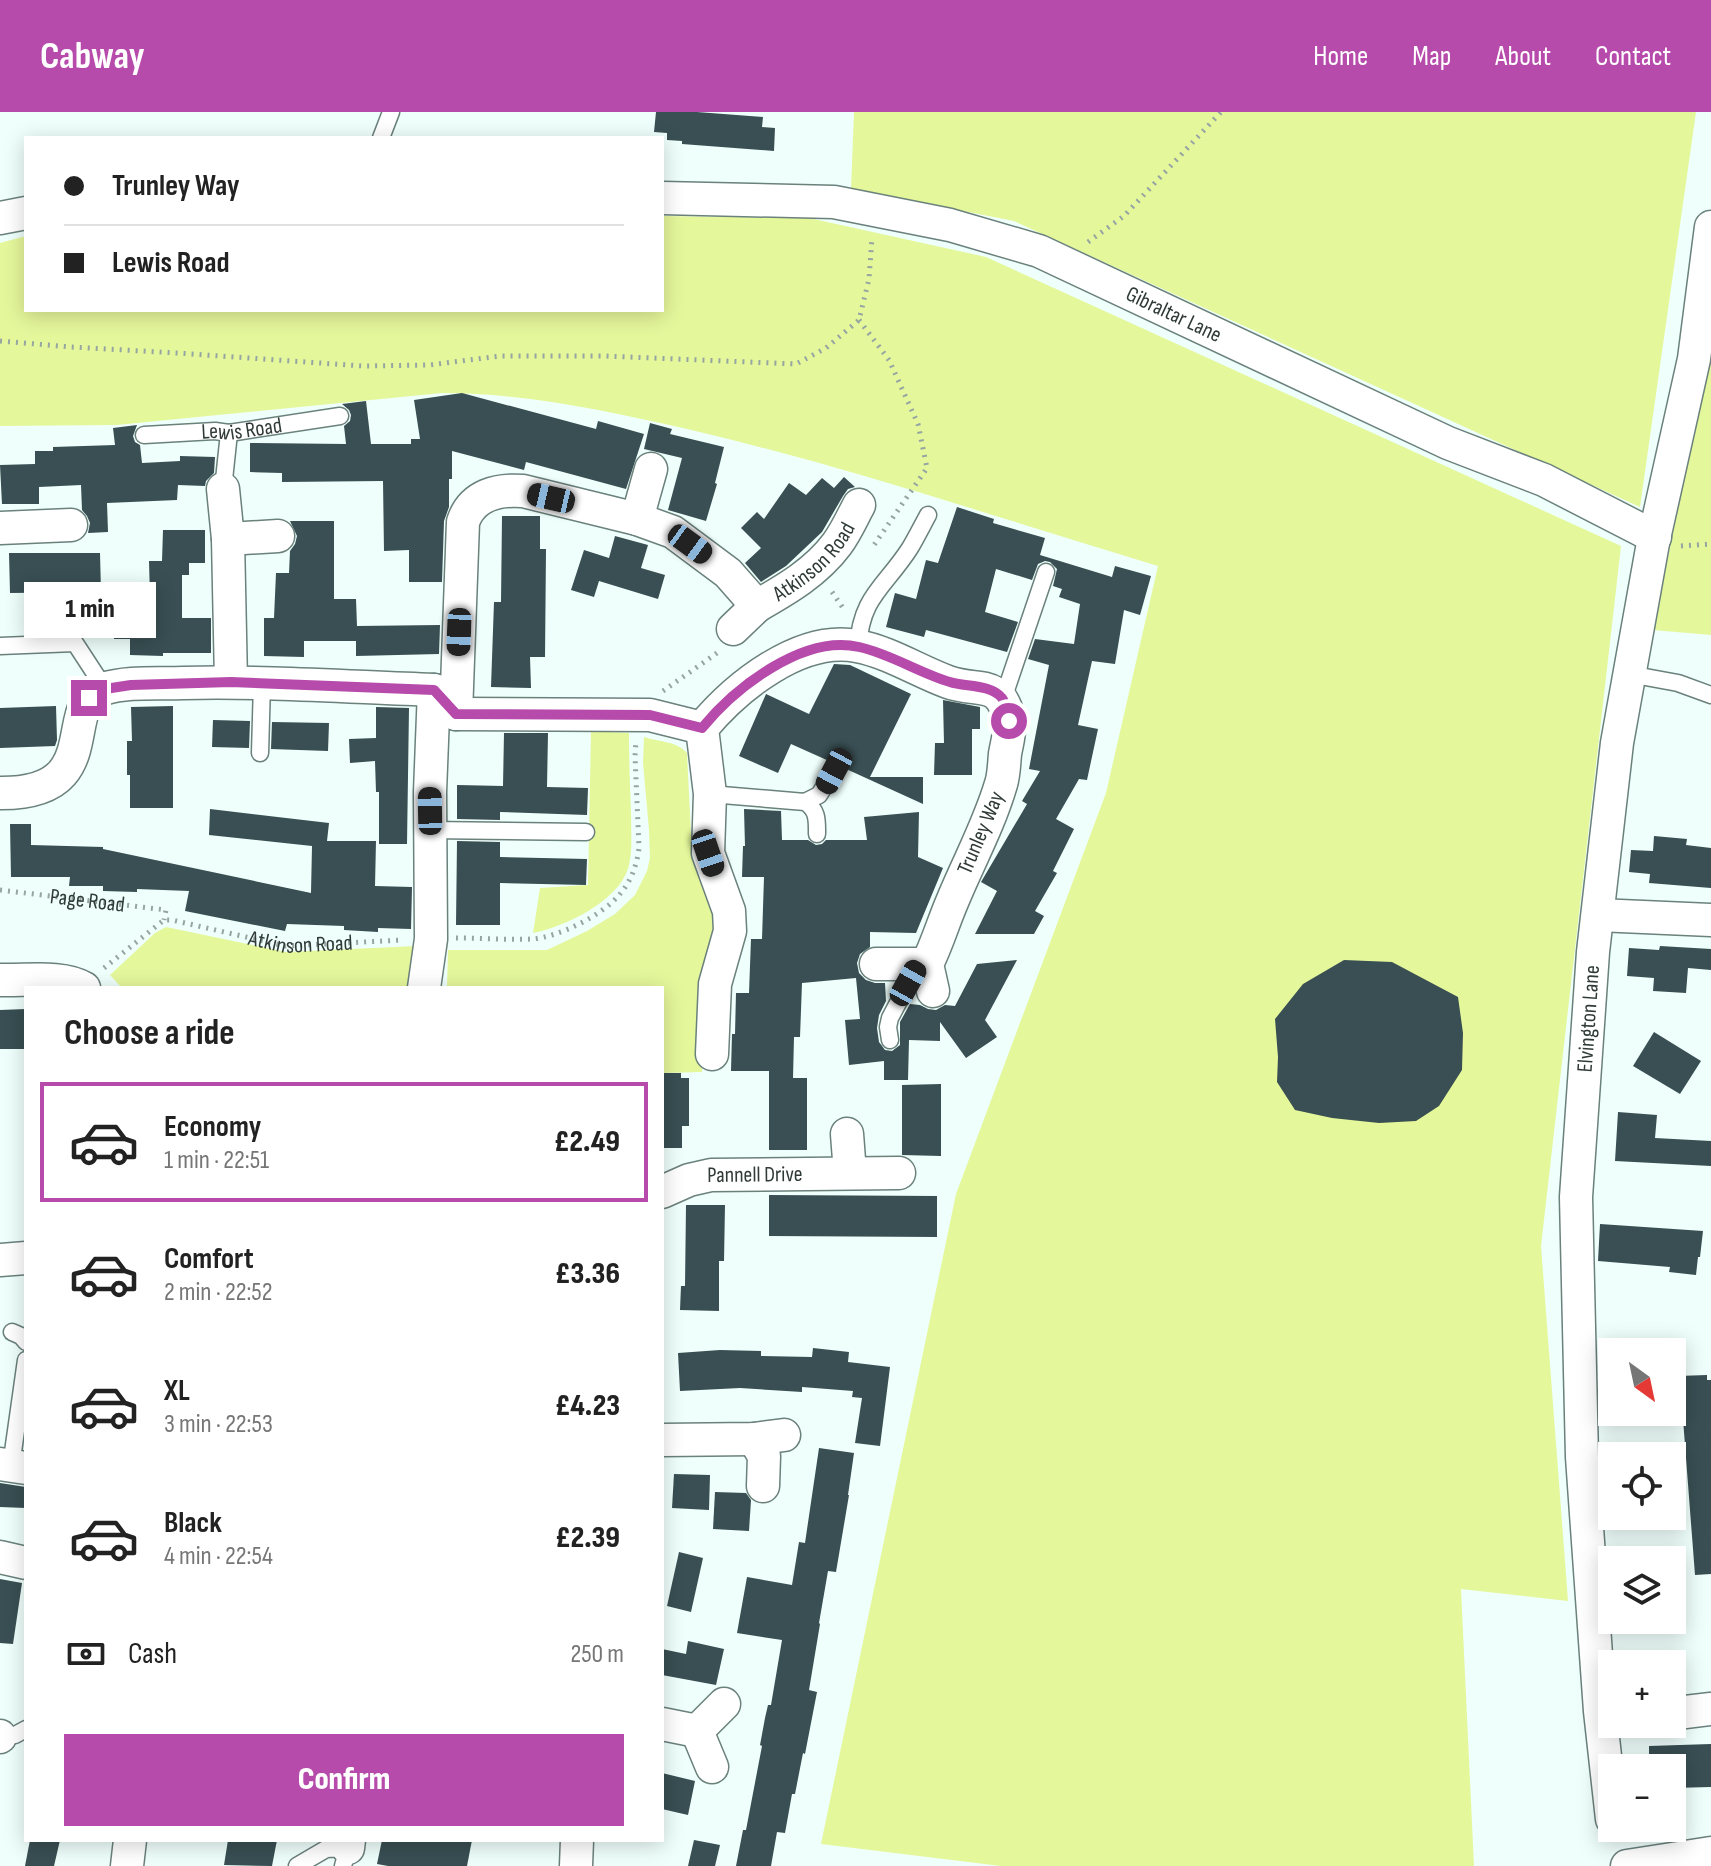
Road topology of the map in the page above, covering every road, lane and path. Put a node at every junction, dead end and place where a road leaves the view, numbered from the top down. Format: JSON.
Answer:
{"nodes":[{"id":1,"x":391,"y":112,"type":"edge"},
{"id":2,"x":1221,"y":112,"type":"edge"},
{"id":3,"x":382,"y":136,"type":"edge"},
{"id":4,"x":664,"y":198,"type":"edge"},
{"id":5,"x":882,"y":211,"type":"junction"},
{"id":6,"x":24,"y":213,"type":"edge"},
{"id":7,"x":0,"y":218,"type":"edge"},
{"id":8,"x":1711,"y":227,"type":"edge"},
{"id":9,"x":1087,"y":242,"type":"dead end"},
{"id":10,"x":859,"y":320,"type":"junction"},
{"id":11,"x":0,"y":341,"type":"edge"},
{"id":12,"x":340,"y":416,"type":"dead end"},
{"id":13,"x":229,"y":433,"type":"junction"},
{"id":14,"x":144,"y":435,"type":"dead end"},
{"id":15,"x":651,"y":469,"type":"dead end"},
{"id":16,"x":223,"y":489,"type":"joint"},
{"id":17,"x":910,"y":493,"type":"dead end"},
{"id":18,"x":859,"y":505,"type":"dead end"},
{"id":19,"x":928,"y":515,"type":"dead end"},
{"id":20,"x":637,"y":519,"type":"junction"},
{"id":21,"x":71,"y":525,"type":"dead end"},
{"id":22,"x":0,"y":528,"type":"edge"},
{"id":23,"x":278,"y":536,"type":"dead end"},
{"id":24,"x":1655,"y":537,"type":"junction"},
{"id":25,"x":228,"y":539,"type":"junction"},
{"id":26,"x":1046,"y":572,"type":"dead end"},
{"id":27,"x":757,"y":606,"type":"junction"},
{"id":28,"x":733,"y":629,"type":"dead end"},
{"id":29,"x":0,"y":646,"type":"edge"},
{"id":30,"x":858,"y":647,"type":"junction"},
{"id":31,"x":1629,"y":674,"type":"junction"},
{"id":32,"x":246,"y":683,"type":"junction"},
{"id":33,"x":105,"y":689,"type":"junction"},
{"id":34,"x":434,"y":690,"type":"junction"},
{"id":35,"x":1711,"y":695,"type":"edge"},
{"id":36,"x":1003,"y":699,"type":"junction"},
{"id":37,"x":456,"y":714,"type":"junction"},
{"id":38,"x":702,"y":728,"type":"junction"},
{"id":39,"x":260,"y":753,"type":"dead end"},
{"id":40,"x":834,"y":771,"type":"dead end"},
{"id":41,"x":0,"y":793,"type":"edge"},
{"id":42,"x":710,"y":794,"type":"junction"},
{"id":43,"x":805,"y":802,"type":"junction"},
{"id":44,"x":430,"y":830,"type":"junction"},
{"id":45,"x":586,"y":832,"type":"dead end"},
{"id":46,"x":817,"y":834,"type":"dead end"},
{"id":47,"x":0,"y":890,"type":"edge"},
{"id":48,"x":1598,"y":915,"type":"junction"},
{"id":49,"x":164,"y":920,"type":"junction"},
{"id":50,"x":1711,"y":920,"type":"edge"},
{"id":51,"x":431,"y":939,"type":"junction"},
{"id":52,"x":876,"y":964,"type":"dead end"},
{"id":53,"x":926,"y":973,"type":"junction"},
{"id":54,"x":93,"y":979,"type":"edge"},
{"id":55,"x":0,"y":980,"type":"edge"},
{"id":56,"x":424,"y":986,"type":"edge"},
{"id":57,"x":890,"y":1040,"type":"dead end"},
{"id":58,"x":712,"y":1054,"type":"dead end"},
{"id":59,"x":847,"y":1134,"type":"dead end"},
{"id":60,"x":850,"y":1173,"type":"junction"},
{"id":61,"x":899,"y":1173,"type":"dead end"},
{"id":62,"x":664,"y":1191,"type":"edge"},
{"id":63,"x":24,"y":1258,"type":"edge"},
{"id":64,"x":0,"y":1260,"type":"edge"},
{"id":65,"x":24,"y":1375,"type":"edge"},
{"id":66,"x":664,"y":1440,"type":"edge"},
{"id":67,"x":12,"y":1466,"type":"edge"},
{"id":68,"x":763,"y":1486,"type":"dead end"},
{"id":69,"x":0,"y":1557,"type":"edge"},
{"id":70,"x":24,"y":1563,"type":"edge"},
{"id":71,"x":724,"y":1704,"type":"dead end"},
{"id":72,"x":1711,"y":1709,"type":"edge"},
{"id":73,"x":1686,"y":1712,"type":"edge"},
{"id":74,"x":664,"y":1724,"type":"edge"},
{"id":75,"x":24,"y":1730,"type":"edge"},
{"id":76,"x":697,"y":1731,"type":"junction"},
{"id":77,"x":0,"y":1736,"type":"edge"},
{"id":78,"x":1605,"y":1754,"type":"edge"},
{"id":79,"x":712,"y":1767,"type":"dead end"},
{"id":80,"x":130,"y":1842,"type":"edge"},
{"id":81,"x":577,"y":1842,"type":"edge"},
{"id":82,"x":1614,"y":1842,"type":"edge"},
{"id":83,"x":347,"y":1851,"type":"edge"},
{"id":84,"x":1711,"y":1853,"type":"edge"},
{"id":85,"x":127,"y":1866,"type":"edge"},
{"id":86,"x":297,"y":1866,"type":"edge"},
{"id":87,"x":576,"y":1866,"type":"edge"},
{"id":88,"x":1617,"y":1866,"type":"edge"},
{"id":89,"x":1627,"y":1866,"type":"edge"}],
"edges":[{"from":1,"to":3,"type":"lane"},
{"from":2,"to":9,"type":"path"},
{"from":4,"to":5,"type":"street","name":"Gibraltar Lane"},
{"from":5,"to":10,"type":"path"},
{"from":5,"to":24,"type":"street","name":"Gibraltar Lane"},
{"from":6,"to":7,"type":"street"},
{"from":8,"to":24,"type":"street","name":"Elvington Lane"},
{"from":10,"to":11,"type":"path"},
{"from":10,"to":17,"type":"path"},
{"from":12,"to":13,"type":"lane","name":"Lewis Road"},
{"from":13,"to":14,"type":"lane","name":"Lewis Road"},
{"from":13,"to":16,"type":"lane"},
{"from":15,"to":20,"type":"street"},
{"from":16,"to":25,"type":"street"},
{"from":18,"to":27,"type":"street","name":"Atkinson Road"},
{"from":19,"to":30,"type":"lane"},
{"from":20,"to":27,"type":"street","name":"Atkinson Road"},
{"from":20,"to":37,"type":"street","name":"Atkinson Road"},
{"from":21,"to":22,"type":"street"},
{"from":23,"to":25,"type":"street"},
{"from":24,"to":31,"type":"street","name":"Elvington Lane"},
{"from":25,"to":32,"type":"street"},
{"from":26,"to":36,"type":"lane"},
{"from":27,"to":28,"type":"street","name":"Atkinson Road"},
{"from":29,"to":33,"type":"lane"},
{"from":30,"to":36,"type":"street"},
{"from":30,"to":38,"type":"street"},
{"from":31,"to":35,"type":"lane"},
{"from":31,"to":48,"type":"street","name":"Elvington Lane"},
{"from":32,"to":33,"type":"street"},
{"from":32,"to":34,"type":"street"},
{"from":32,"to":39,"type":"lane"},
{"from":33,"to":41,"type":"street"},
{"from":34,"to":37,"type":"street"},
{"from":34,"to":44,"type":"street"},
{"from":36,"to":53,"type":"street","name":"Trunley Way"},
{"from":37,"to":38,"type":"street"},
{"from":38,"to":42,"type":"street"},
{"from":40,"to":43,"type":"lane"},
{"from":42,"to":43,"type":"lane"},
{"from":42,"to":58,"type":"street"},
{"from":43,"to":46,"type":"lane"},
{"from":44,"to":45,"type":"lane"},
{"from":44,"to":51,"type":"street"},
{"from":47,"to":49,"type":"path","name":"Page Road"},
{"from":48,"to":50,"type":"street"},
{"from":48,"to":78,"type":"street","name":"Elvington Lane"},
{"from":49,"to":51,"type":"path","name":"Atkinson Road"},
{"from":49,"to":54,"type":"path"},
{"from":51,"to":56,"type":"street"},
{"from":52,"to":53,"type":"street"},
{"from":53,"to":57,"type":"lane"},
{"from":54,"to":55,"type":"street"},
{"from":59,"to":60,"type":"street"},
{"from":60,"to":61,"type":"street","name":"Pannell Drive"},
{"from":60,"to":62,"type":"street","name":"Pannell Drive"},
{"from":63,"to":64,"type":"street"},
{"from":65,"to":67,"type":"lane"},
{"from":66,"to":68,"type":"street"},
{"from":69,"to":70,"type":"street"},
{"from":71,"to":76,"type":"street"},
{"from":72,"to":73,"type":"street"},
{"from":74,"to":76,"type":"street"},
{"from":75,"to":77,"type":"lane"},
{"from":76,"to":79,"type":"street"},
{"from":80,"to":85,"type":"street"},
{"from":81,"to":87,"type":"street"},
{"from":82,"to":88,"type":"street"},
{"from":83,"to":86,"type":"lane"},
{"from":84,"to":89,"type":"street"}]}
